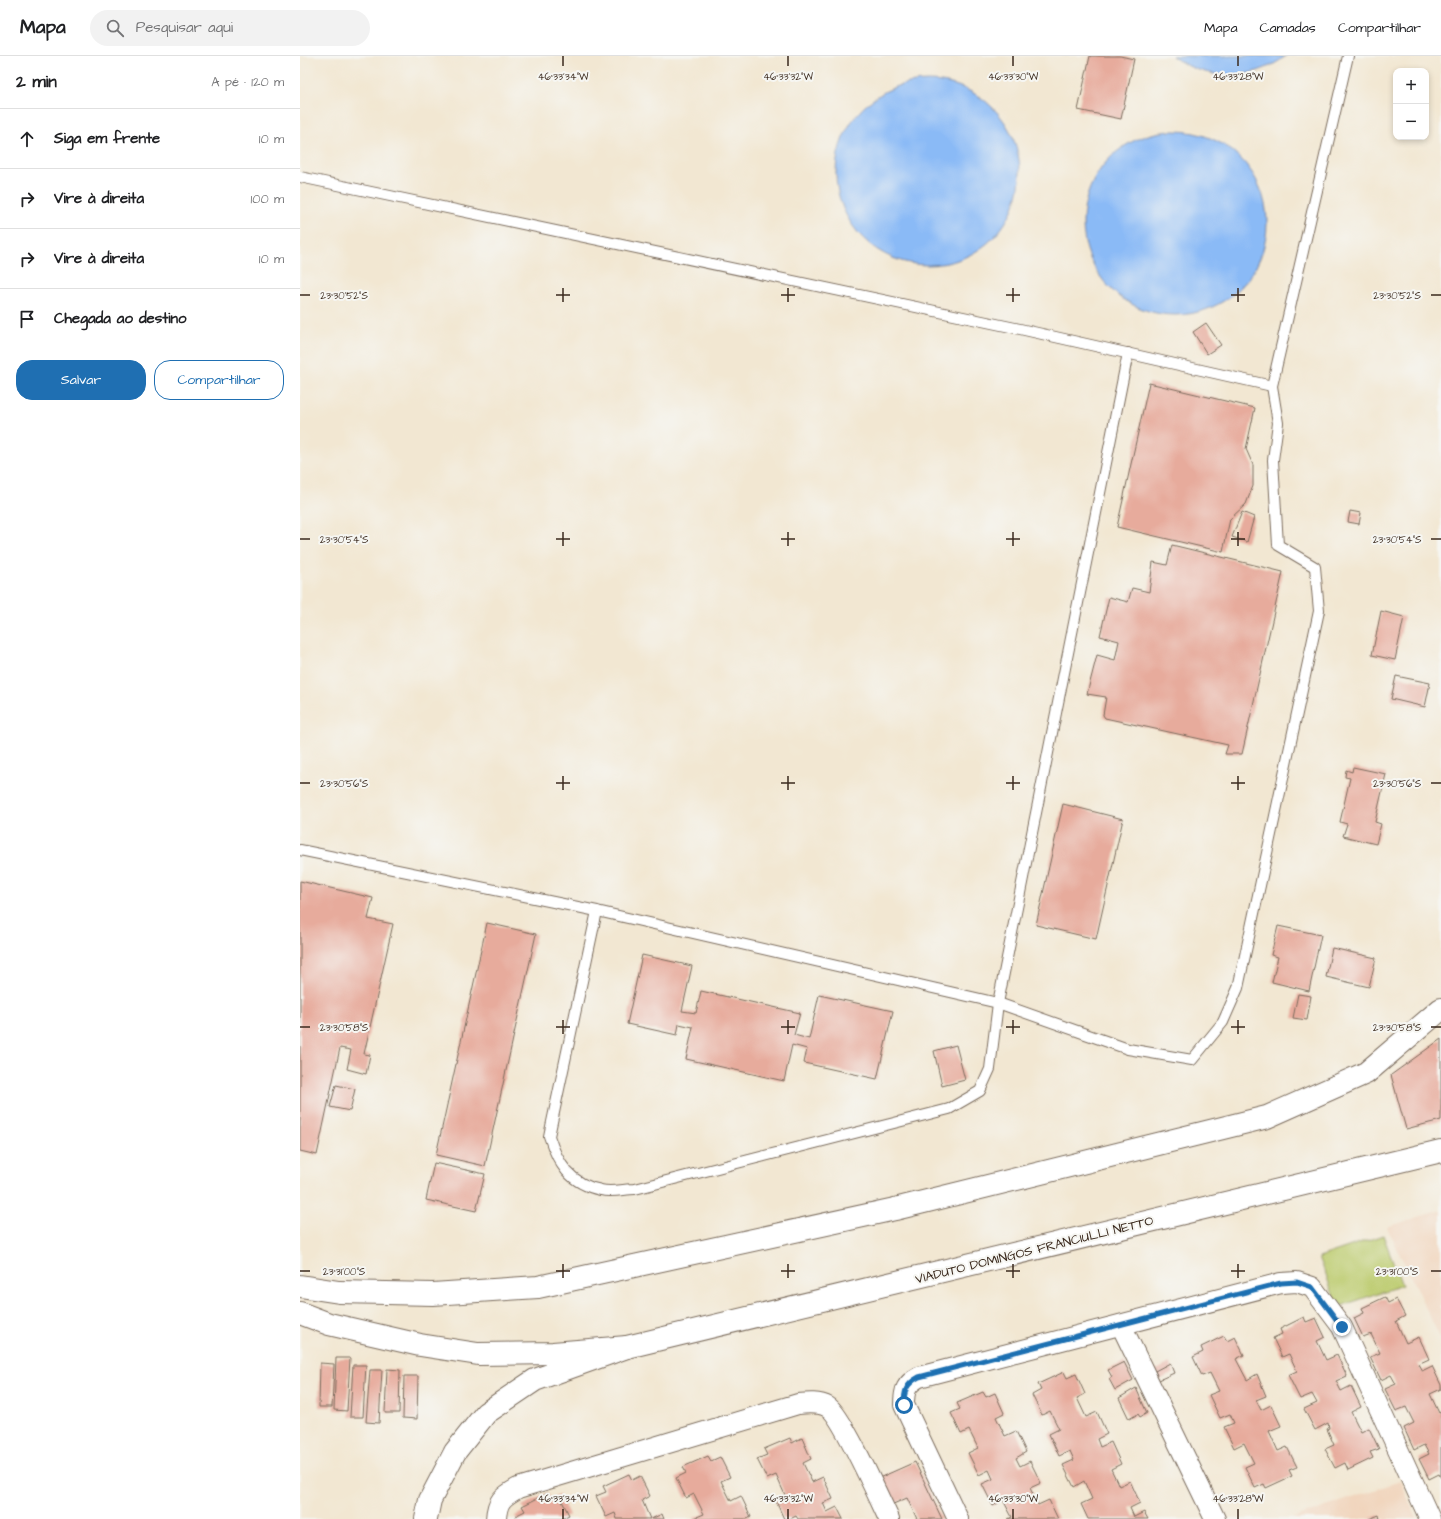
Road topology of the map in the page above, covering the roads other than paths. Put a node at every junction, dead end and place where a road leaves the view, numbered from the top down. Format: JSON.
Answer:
{"nodes":[{"id":1,"x":1348,"y":56,"type":"edge"},
{"id":2,"x":300,"y":177,"type":"edge"},
{"id":3,"x":1128,"y":353,"type":"junction"},
{"id":4,"x":1272,"y":386,"type":"junction"},
{"id":5,"x":300,"y":850,"type":"edge"},
{"id":6,"x":597,"y":911,"type":"junction"},
{"id":7,"x":998,"y":1003,"type":"junction"},
{"id":8,"x":1441,"y":1009,"type":"edge"},
{"id":9,"x":1441,"y":1151,"type":"edge"},
{"id":10,"x":300,"y":1286,"type":"edge"},
{"id":11,"x":300,"y":1313,"type":"edge"},
{"id":12,"x":1121,"y":1325,"type":"junction"},
{"id":13,"x":627,"y":1347,"type":"junction"},
{"id":14,"x":426,"y":1519,"type":"edge"},
{"id":15,"x":496,"y":1519,"type":"edge"},
{"id":16,"x":889,"y":1519,"type":"edge"},
{"id":17,"x":958,"y":1519,"type":"edge"},
{"id":18,"x":1215,"y":1519,"type":"edge"},
{"id":19,"x":1430,"y":1519,"type":"edge"}],
"edges":[{"from":1,"to":4,"type":"lane"},
{"from":2,"to":3,"type":"lane"},
{"from":3,"to":4,"type":"lane"},
{"from":3,"to":7,"type":"lane"},
{"from":4,"to":7,"type":"lane"},
{"from":5,"to":6,"type":"lane"},
{"from":6,"to":7,"type":"lane"},
{"from":6,"to":7,"type":"lane"},
{"from":8,"to":10,"type":"main road"},
{"from":9,"to":13,"type":"main road","name":"VIADUTO DOMINGOS FRANCIULLI NETTO"},
{"from":11,"to":13,"type":"main road"},
{"from":12,"to":17,"type":"street"},
{"from":12,"to":18,"type":"street"},
{"from":12,"to":19,"type":"street"},
{"from":13,"to":14,"type":"main road"},
{"from":15,"to":16,"type":"street"}]}
